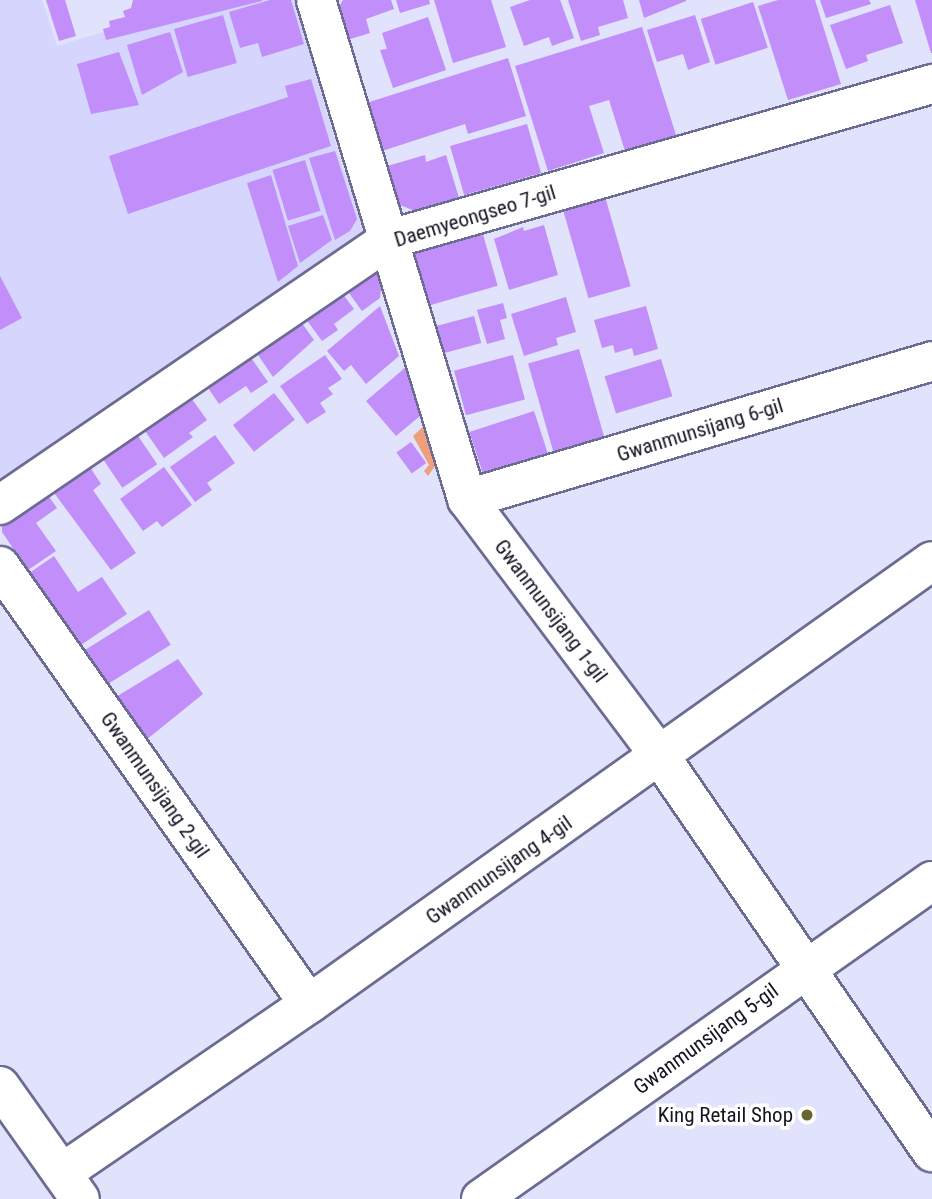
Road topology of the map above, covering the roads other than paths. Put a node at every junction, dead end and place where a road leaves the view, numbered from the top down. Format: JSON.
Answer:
{"nodes":[{"id":1,"x":316,"y":0,"type":"edge"},
{"id":2,"x":932,"y":84,"type":"edge"},
{"id":3,"x":390,"y":239,"type":"junction"},
{"id":4,"x":932,"y":361,"type":"edge"},
{"id":5,"x":467,"y":499,"type":"junction"},
{"id":6,"x":0,"y":505,"type":"edge"},
{"id":7,"x":932,"y":561,"type":"edge"},
{"id":8,"x":0,"y":566,"type":"edge"},
{"id":9,"x":659,"y":755,"type":"junction"},
{"id":10,"x":932,"y":881,"type":"edge"},
{"id":11,"x":805,"y":968,"type":"junction"},
{"id":12,"x":309,"y":1004,"type":"junction"},
{"id":13,"x":0,"y":1086,"type":"edge"},
{"id":14,"x":932,"y":1152,"type":"edge"},
{"id":15,"x":71,"y":1186,"type":"edge"},
{"id":16,"x":481,"y":1199,"type":"edge"}],
"edges":[{"from":1,"to":3,"type":"street","name":"Gwanmunsijang 1-gil"},
{"from":2,"to":3,"type":"street","name":"Daemyeongseo 7-gil"},
{"from":3,"to":5,"type":"street","name":"Gwanmunsijang 1-gil"},
{"from":3,"to":6,"type":"street","name":"Daemyeongseo 7-gil"},
{"from":4,"to":5,"type":"street","name":"Gwanmunsijang 6-gil"},
{"from":5,"to":9,"type":"street","name":"Gwanmunsijang 1-gil"},
{"from":7,"to":9,"type":"street","name":"Gwanmunsijang 4-gil"},
{"from":8,"to":12,"type":"street","name":"Gwanmunsijang 2-gil"},
{"from":9,"to":11,"type":"street","name":"Gwanmunsijang 1-gil"},
{"from":9,"to":12,"type":"street","name":"Gwanmunsijang 4-gil"},
{"from":10,"to":11,"type":"street","name":"Gwanmunsijang 5-gil"},
{"from":11,"to":14,"type":"street","name":"Gwanmunsijang 1-gil"},
{"from":11,"to":16,"type":"street","name":"Gwanmunsijang 5-gil"},
{"from":12,"to":15,"type":"street","name":"Gwanmunsijang 4-gil"},
{"from":13,"to":15,"type":"street"}]}
